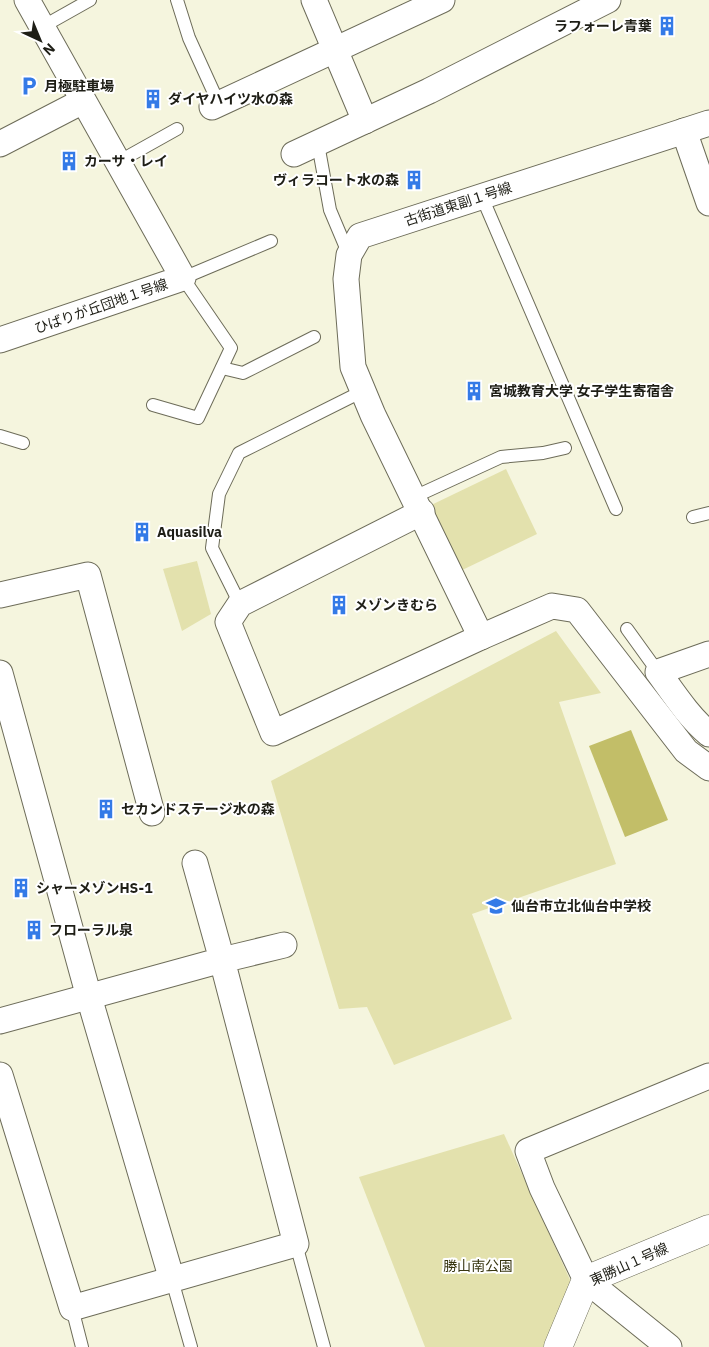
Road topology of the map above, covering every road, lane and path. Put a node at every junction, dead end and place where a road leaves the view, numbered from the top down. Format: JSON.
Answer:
{"nodes":[{"id":1,"x":27,"y":0,"type":"edge"},
{"id":2,"x":90,"y":0,"type":"edge"},
{"id":3,"x":177,"y":0,"type":"edge"},
{"id":4,"x":314,"y":0,"type":"edge"},
{"id":5,"x":442,"y":0,"type":"edge"},
{"id":6,"x":608,"y":0,"type":"edge"},
{"id":7,"x":42,"y":27,"type":"junction"},
{"id":8,"x":335,"y":50,"type":"junction"},
{"id":9,"x":83,"y":101,"type":"junction"},
{"id":10,"x":216,"y":105,"type":"joint"},
{"id":11,"x":365,"y":121,"type":"junction"},
{"id":12,"x":709,"y":123,"type":"edge"},
{"id":13,"x":177,"y":129,"type":"dead end"},
{"id":14,"x":684,"y":131,"type":"junction"},
{"id":15,"x":0,"y":144,"type":"edge"},
{"id":16,"x":318,"y":144,"type":"junction"},
{"id":17,"x":294,"y":154,"type":"dead end"},
{"id":18,"x":118,"y":162,"type":"junction"},
{"id":19,"x":482,"y":196,"type":"junction"},
{"id":20,"x":709,"y":203,"type":"edge"},
{"id":21,"x":271,"y":241,"type":"dead end"},
{"id":22,"x":349,"y":256,"type":"junction"},
{"id":23,"x":183,"y":278,"type":"junction"},
{"id":24,"x":314,"y":337,"type":"dead end"},
{"id":25,"x":0,"y":340,"type":"edge"},
{"id":26,"x":222,"y":368,"type":"junction"},
{"id":27,"x":363,"y":391,"type":"junction"},
{"id":28,"x":153,"y":405,"type":"dead end"},
{"id":29,"x":0,"y":436,"type":"edge"},
{"id":30,"x":23,"y":443,"type":"dead end"},
{"id":31,"x":566,"y":448,"type":"dead end"},
{"id":32,"x":418,"y":505,"type":"junction"},
{"id":33,"x":616,"y":509,"type":"dead end"},
{"id":34,"x":709,"y":513,"type":"edge"},
{"id":35,"x":693,"y":517,"type":"dead end"},
{"id":36,"x":0,"y":595,"type":"edge"},
{"id":37,"x":240,"y":604,"type":"junction"},
{"id":38,"x":628,"y":629,"type":"dead end"},
{"id":39,"x":481,"y":637,"type":"junction"},
{"id":40,"x":709,"y":654,"type":"edge"},
{"id":41,"x":658,"y":672,"type":"junction"},
{"id":42,"x":0,"y":674,"type":"edge"},
{"id":43,"x":709,"y":734,"type":"edge"},
{"id":44,"x":709,"y":768,"type":"edge"},
{"id":45,"x":152,"y":813,"type":"dead end"},
{"id":46,"x":195,"y":863,"type":"dead end"},
{"id":47,"x":284,"y":944,"type":"dead end"},
{"id":48,"x":222,"y":960,"type":"junction"},
{"id":49,"x":89,"y":997,"type":"junction"},
{"id":50,"x":0,"y":1021,"type":"edge"},
{"id":51,"x":0,"y":1075,"type":"edge"},
{"id":52,"x":709,"y":1076,"type":"edge"},
{"id":53,"x":709,"y":1229,"type":"edge"},
{"id":54,"x":296,"y":1244,"type":"junction"},
{"id":55,"x":172,"y":1280,"type":"junction"},
{"id":56,"x":586,"y":1280,"type":"junction"},
{"id":57,"x":72,"y":1308,"type":"junction"},
{"id":58,"x":82,"y":1347,"type":"edge"},
{"id":59,"x":191,"y":1347,"type":"edge"},
{"id":60,"x":324,"y":1347,"type":"edge"},
{"id":61,"x":558,"y":1347,"type":"edge"},
{"id":62,"x":669,"y":1347,"type":"edge"}],
"edges":[{"from":1,"to":7,"type":"street","name":"ひばりが丘団地１号線"},
{"from":2,"to":7,"type":"lane"},
{"from":3,"to":10,"type":"lane"},
{"from":4,"to":8,"type":"street"},
{"from":5,"to":8,"type":"street"},
{"from":6,"to":11,"type":"street"},
{"from":7,"to":9,"type":"street","name":"ひばりが丘団地１号線"},
{"from":8,"to":10,"type":"street"},
{"from":8,"to":11,"type":"street"},
{"from":9,"to":15,"type":"street"},
{"from":9,"to":18,"type":"street","name":"ひばりが丘団地１号線"},
{"from":11,"to":16,"type":"street"},
{"from":12,"to":14,"type":"street","name":"古街道東副１号線"},
{"from":13,"to":18,"type":"lane"},
{"from":14,"to":19,"type":"street","name":"古街道東副１号線"},
{"from":14,"to":20,"type":"street"},
{"from":16,"to":17,"type":"street"},
{"from":16,"to":22,"type":"lane"},
{"from":18,"to":23,"type":"street","name":"ひばりが丘団地１号線"},
{"from":19,"to":22,"type":"street","name":"古街道東副１号線"},
{"from":19,"to":33,"type":"lane"},
{"from":21,"to":23,"type":"lane"},
{"from":22,"to":27,"type":"street","name":"古街道東副１号線"},
{"from":23,"to":25,"type":"street","name":"ひばりが丘団地１号線"},
{"from":23,"to":26,"type":"lane"},
{"from":24,"to":26,"type":"lane"},
{"from":26,"to":28,"type":"lane"},
{"from":27,"to":32,"type":"street","name":"古街道東副１号線"},
{"from":27,"to":37,"type":"lane"},
{"from":29,"to":30,"type":"lane"},
{"from":31,"to":32,"type":"lane"},
{"from":32,"to":37,"type":"street"},
{"from":32,"to":39,"type":"street","name":"古街道東副１号線"},
{"from":34,"to":35,"type":"lane"},
{"from":36,"to":45,"type":"street"},
{"from":37,"to":39,"type":"street"},
{"from":38,"to":41,"type":"lane"},
{"from":39,"to":44,"type":"street"},
{"from":40,"to":41,"type":"street"},
{"from":41,"to":43,"type":"street"},
{"from":42,"to":49,"type":"street"},
{"from":46,"to":48,"type":"street"},
{"from":47,"to":48,"type":"street"},
{"from":48,"to":49,"type":"street"},
{"from":48,"to":54,"type":"street"},
{"from":49,"to":50,"type":"street"},
{"from":49,"to":55,"type":"street"},
{"from":51,"to":57,"type":"street"},
{"from":52,"to":56,"type":"street"},
{"from":53,"to":56,"type":"street","name":"東勝山１号線"},
{"from":54,"to":55,"type":"street"},
{"from":54,"to":60,"type":"lane"},
{"from":55,"to":57,"type":"street"},
{"from":55,"to":59,"type":"lane"},
{"from":56,"to":61,"type":"street","name":"東勝山１号線"},
{"from":56,"to":62,"type":"street"},
{"from":57,"to":58,"type":"lane"}]}
